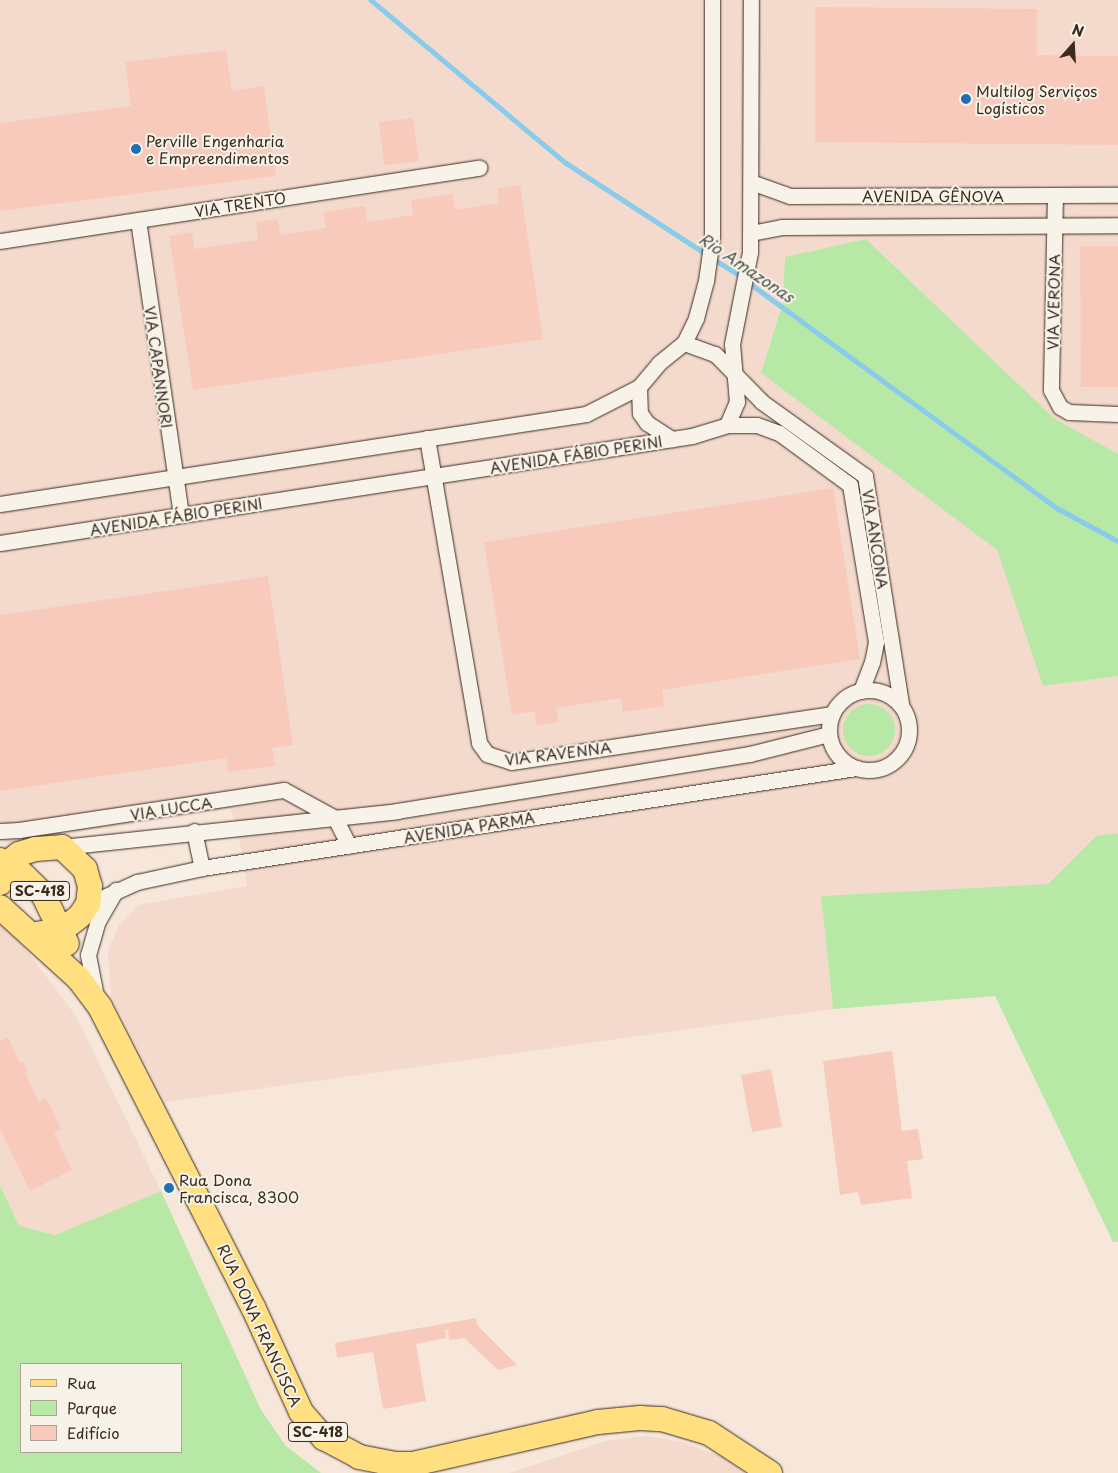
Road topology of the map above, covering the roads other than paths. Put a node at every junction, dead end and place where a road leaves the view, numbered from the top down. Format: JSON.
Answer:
{"nodes":[{"id":1,"x":712,"y":0,"type":"edge"},
{"id":2,"x":751,"y":0,"type":"edge"},
{"id":3,"x":480,"y":168,"type":"dead end"},
{"id":4,"x":751,"y":182,"type":"junction"},
{"id":5,"x":1055,"y":195,"type":"junction"},
{"id":6,"x":1118,"y":195,"type":"edge"},
{"id":7,"x":138,"y":220,"type":"junction"},
{"id":8,"x":1054,"y":225,"type":"junction"},
{"id":9,"x":1118,"y":225,"type":"edge"},
{"id":10,"x":751,"y":233,"type":"junction"},
{"id":11,"x":0,"y":240,"type":"edge"},
{"id":12,"x":684,"y":343,"type":"junction"},
{"id":13,"x":735,"y":376,"type":"junction"},
{"id":14,"x":639,"y":387,"type":"junction"},
{"id":15,"x":1118,"y":414,"type":"edge"},
{"id":16,"x":727,"y":425,"type":"junction"},
{"id":17,"x":427,"y":438,"type":"junction"},
{"id":18,"x":672,"y":439,"type":"junction"},
{"id":19,"x":434,"y":476,"type":"junction"},
{"id":20,"x":176,"y":477,"type":"junction"},
{"id":21,"x":0,"y":504,"type":"edge"},
{"id":22,"x":181,"y":515,"type":"junction"},
{"id":23,"x":0,"y":543,"type":"edge"},
{"id":24,"x":861,"y":691,"type":"junction"},
{"id":25,"x":901,"y":704,"type":"junction"},
{"id":26,"x":832,"y":714,"type":"junction"},
{"id":27,"x":829,"y":734,"type":"junction"},
{"id":28,"x":856,"y":768,"type":"junction"},
{"id":29,"x":335,"y":818,"type":"junction"},
{"id":30,"x":0,"y":830,"type":"edge"},
{"id":31,"x":194,"y":831,"type":"junction"},
{"id":32,"x":349,"y":846,"type":"junction"},
{"id":33,"x":62,"y":848,"type":"junction"},
{"id":34,"x":202,"y":868,"type":"junction"},
{"id":35,"x":2,"y":869,"type":"edge"},
{"id":36,"x":116,"y":890,"type":"junction"},
{"id":37,"x":88,"y":904,"type":"junction"},
{"id":38,"x":0,"y":907,"type":"edge"},
{"id":39,"x":62,"y":930,"type":"junction"},
{"id":40,"x":32,"y":935,"type":"junction"},
{"id":41,"x":79,"y":979,"type":"junction"},
{"id":42,"x":100,"y":1007,"type":"junction"},
{"id":43,"x":770,"y":1473,"type":"edge"}],
"edges":[{"from":1,"to":12,"type":"street"},
{"from":2,"to":4,"type":"street"},
{"from":3,"to":7,"type":"street","name":"VIA TRENTO"},
{"from":4,"to":5,"type":"street","name":"AVENIDA GÊNOVA"},
{"from":4,"to":10,"type":"street"},
{"from":5,"to":6,"type":"street","name":"AVENIDA GÊNOVA"},
{"from":5,"to":8,"type":"street","name":"VIA VERONA"},
{"from":7,"to":11,"type":"street","name":"VIA TRENTO"},
{"from":7,"to":20,"type":"street","name":"VIA CAPANNORI"},
{"from":8,"to":9,"type":"street","name":"AVENIDA GÊNOVA"},
{"from":8,"to":10,"type":"street","name":"AVENIDA GÊNOVA"},
{"from":8,"to":15,"type":"street","name":"VIA VERONA"},
{"from":10,"to":13,"type":"street"},
{"from":12,"to":13,"type":"street"},
{"from":12,"to":14,"type":"street"},
{"from":13,"to":16,"type":"street"},
{"from":13,"to":25,"type":"street","name":"VIA ANCONA"},
{"from":14,"to":17,"type":"street"},
{"from":14,"to":18,"type":"street"},
{"from":16,"to":18,"type":"street","name":"AVENIDA FÁBIO PERINI"},
{"from":16,"to":24,"type":"street","name":"VIA ANCONA"},
{"from":17,"to":19,"type":"street","name":"VIA RAVENNA"},
{"from":17,"to":20,"type":"street"},
{"from":18,"to":19,"type":"street","name":"AVENIDA FÁBIO PERINI"},
{"from":19,"to":22,"type":"street","name":"AVENIDA FÁBIO PERINI"},
{"from":19,"to":26,"type":"street","name":"VIA RAVENNA"},
{"from":20,"to":21,"type":"street"},
{"from":20,"to":22,"type":"street","name":"VIA CAPANNORI"},
{"from":22,"to":23,"type":"street","name":"AVENIDA FÁBIO PERINI"},
{"from":24,"to":25,"type":"street"},
{"from":24,"to":26,"type":"street"},
{"from":25,"to":28,"type":"street"},
{"from":26,"to":27,"type":"street"},
{"from":27,"to":28,"type":"street"},
{"from":27,"to":29,"type":"street","name":"AVENIDA PARMA"},
{"from":28,"to":32,"type":"street","name":"AVENIDA PARMA"},
{"from":29,"to":30,"type":"street","name":"VIA LUCCA"},
{"from":29,"to":31,"type":"street","name":"AVENIDA PARMA"},
{"from":29,"to":32,"type":"street"},
{"from":31,"to":33,"type":"street","name":"AVENIDA PARMA"},
{"from":31,"to":34,"type":"street"},
{"from":32,"to":34,"type":"street","name":"AVENIDA PARMA"},
{"from":33,"to":35,"type":"main road"},
{"from":33,"to":37,"type":"main road"},
{"from":34,"to":36,"type":"street","name":"AVENIDA PARMA"},
{"from":35,"to":39,"type":"main road","name":"RUA DONA FRANCISCA","number":"SC-418"},
{"from":36,"to":37,"type":"street","name":"AVENIDA PARMA"},
{"from":36,"to":42,"type":"street"},
{"from":37,"to":39,"type":"main road"},
{"from":38,"to":40,"type":"main road","name":"RUA DONA FRANCISCA","number":"SC-418"},
{"from":39,"to":40,"type":"main road"},
{"from":39,"to":41,"type":"main road","name":"RUA DONA FRANCISCA","number":"SC-418"},
{"from":40,"to":41,"type":"main road","name":"RUA DONA FRANCISCA","number":"SC-418"},
{"from":41,"to":42,"type":"main road","name":"RUA DONA FRANCISCA"},
{"from":42,"to":43,"type":"main road","name":"RUA DONA FRANCISCA","number":"SC-418"}]}
